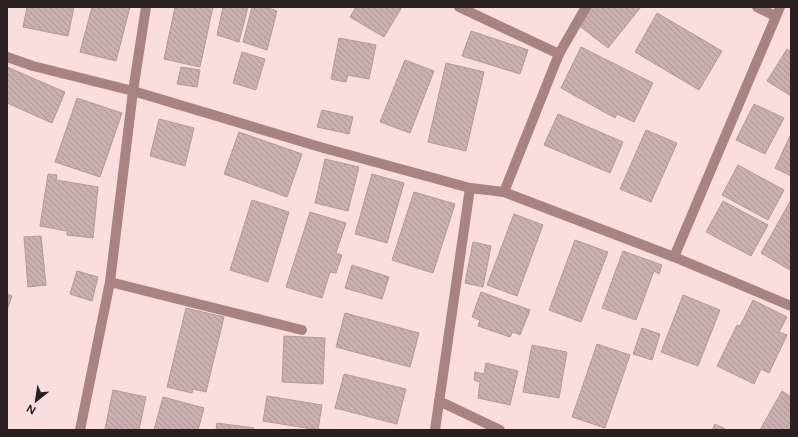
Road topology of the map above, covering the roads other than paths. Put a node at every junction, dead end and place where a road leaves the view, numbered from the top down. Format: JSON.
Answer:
{"nodes":[{"id":1,"x":146,"y":7,"type":"edge"},
{"id":2,"x":459,"y":7,"type":"edge"},
{"id":3,"x":586,"y":7,"type":"edge"},
{"id":4,"x":758,"y":7,"type":"edge"},
{"id":5,"x":778,"y":11,"type":"edge"},
{"id":6,"x":559,"y":54,"type":"junction"},
{"id":7,"x":7,"y":57,"type":"edge"},
{"id":8,"x":132,"y":91,"type":"junction"},
{"id":9,"x":470,"y":188,"type":"junction"},
{"id":10,"x":504,"y":192,"type":"junction"},
{"id":11,"x":674,"y":257,"type":"junction"},
{"id":12,"x":110,"y":282,"type":"junction"},
{"id":13,"x":791,"y":306,"type":"edge"},
{"id":14,"x":302,"y":330,"type":"dead end"},
{"id":15,"x":439,"y":401,"type":"junction"},
{"id":16,"x":80,"y":430,"type":"edge"},
{"id":17,"x":435,"y":430,"type":"edge"},
{"id":18,"x":500,"y":430,"type":"edge"}],
"edges":[{"from":1,"to":8,"type":"street"},
{"from":2,"to":6,"type":"street"},
{"from":3,"to":6,"type":"street"},
{"from":4,"to":5,"type":"street"},
{"from":5,"to":11,"type":"street"},
{"from":6,"to":10,"type":"street"},
{"from":7,"to":8,"type":"street"},
{"from":8,"to":9,"type":"street"},
{"from":8,"to":12,"type":"street"},
{"from":9,"to":10,"type":"street"},
{"from":9,"to":15,"type":"street"},
{"from":10,"to":11,"type":"street"},
{"from":11,"to":13,"type":"street"},
{"from":12,"to":14,"type":"street"},
{"from":12,"to":16,"type":"street"},
{"from":15,"to":17,"type":"street"},
{"from":15,"to":18,"type":"street"}]}
